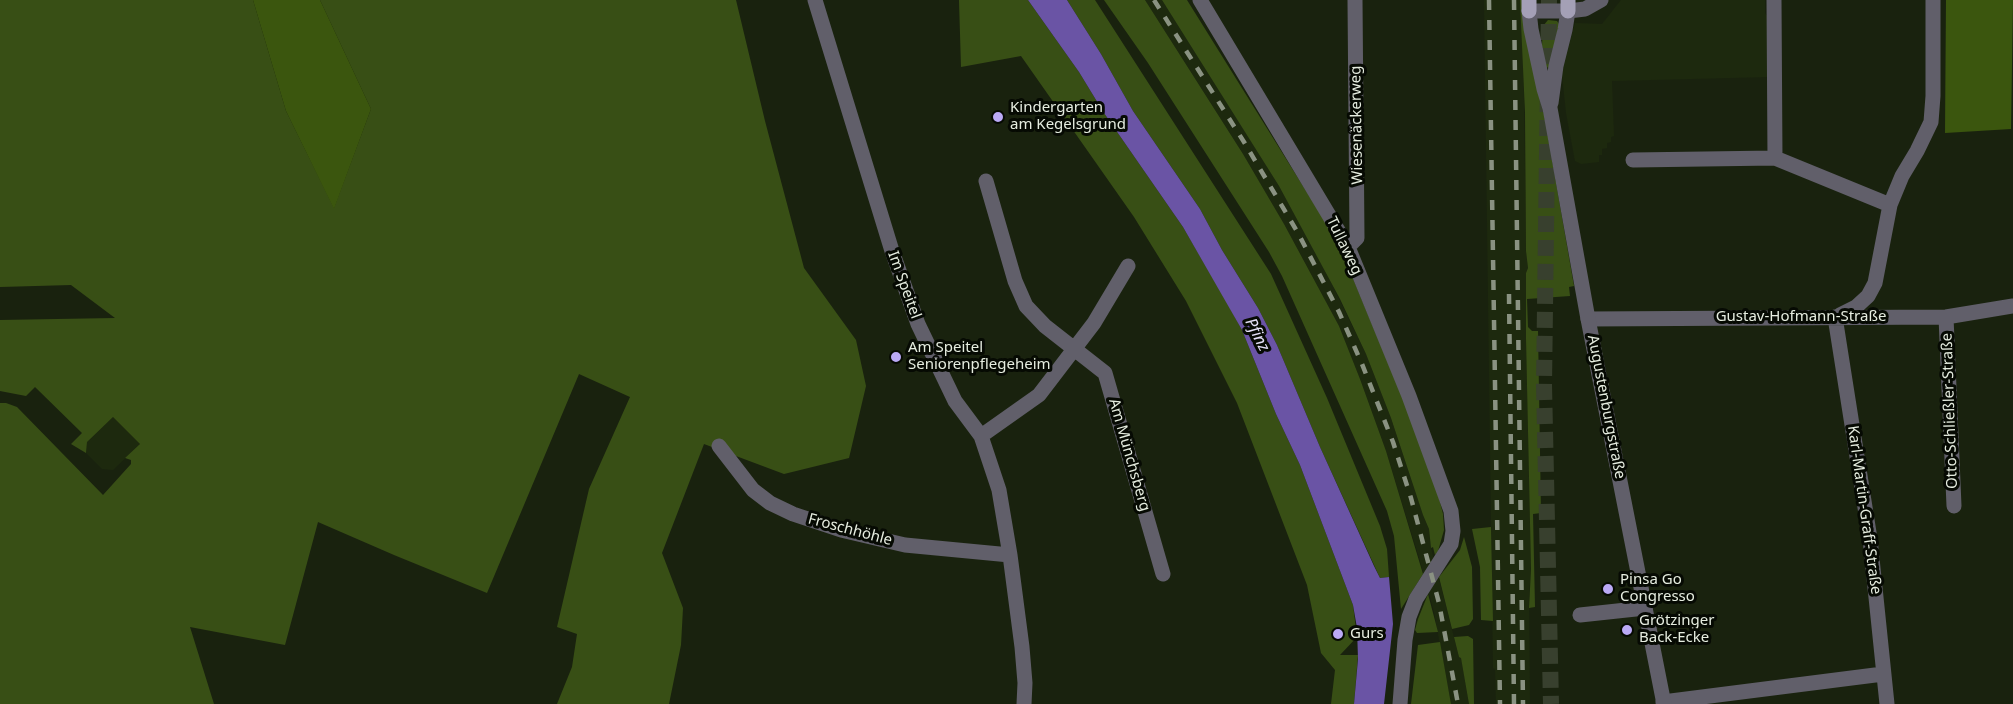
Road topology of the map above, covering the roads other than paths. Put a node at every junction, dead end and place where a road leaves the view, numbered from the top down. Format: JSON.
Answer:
{"nodes":[{"id":1,"x":815,"y":0,"type":"edge"},
{"id":2,"x":1355,"y":0,"type":"edge"},
{"id":3,"x":1601,"y":0,"type":"edge"},
{"id":4,"x":1774,"y":0,"type":"edge"},
{"id":5,"x":1933,"y":0,"type":"edge"},
{"id":6,"x":1201,"y":1,"type":"edge"},
{"id":7,"x":1529,"y":5,"type":"edge"},
{"id":8,"x":1568,"y":6,"type":"edge"},
{"id":9,"x":1550,"y":108,"type":"junction"},
{"id":10,"x":1775,"y":159,"type":"junction"},
{"id":11,"x":1633,"y":160,"type":"dead end"},
{"id":12,"x":986,"y":181,"type":"dead end"},
{"id":13,"x":1890,"y":205,"type":"junction"},
{"id":14,"x":1348,"y":247,"type":"junction"},
{"id":15,"x":1128,"y":266,"type":"dead end"},
{"id":16,"x":2013,"y":306,"type":"edge"},
{"id":17,"x":1835,"y":317,"type":"junction"},
{"id":18,"x":1946,"y":317,"type":"junction"},
{"id":19,"x":1588,"y":319,"type":"junction"},
{"id":20,"x":1074,"y":348,"type":"junction"},
{"id":21,"x":981,"y":436,"type":"junction"},
{"id":22,"x":719,"y":446,"type":"dead end"},
{"id":23,"x":1954,"y":506,"type":"dead end"},
{"id":24,"x":1010,"y":555,"type":"junction"},
{"id":25,"x":1163,"y":574,"type":"dead end"},
{"id":26,"x":1645,"y":608,"type":"junction"},
{"id":27,"x":1580,"y":615,"type":"dead end"},
{"id":28,"x":1883,"y":674,"type":"junction"},
{"id":29,"x":1664,"y":703,"type":"edge"},
{"id":30,"x":1024,"y":704,"type":"edge"},
{"id":31,"x":1400,"y":704,"type":"edge"},
{"id":32,"x":1887,"y":704,"type":"edge"}],
"edges":[{"from":1,"to":21,"type":"street","name":"Im Speitel"},
{"from":2,"to":14,"type":"street","name":"Wiesenäckerweg"},
{"from":3,"to":8,"type":"street","name":"Augustenburgstraße"},
{"from":4,"to":10,"type":"street"},
{"from":5,"to":13,"type":"street"},
{"from":6,"to":14,"type":"street","name":"Tullaweg"},
{"from":7,"to":8,"type":"street","name":"Augustenburgstraße"},
{"from":7,"to":9,"type":"street","name":"Augustenburgstraße"},
{"from":8,"to":9,"type":"street","name":"Augustenburgstraße"},
{"from":9,"to":19,"type":"street","name":"Augustenburgstraße"},
{"from":10,"to":11,"type":"street"},
{"from":10,"to":13,"type":"street"},
{"from":12,"to":20,"type":"street","name":"Am Münchsberg"},
{"from":13,"to":17,"type":"street"},
{"from":14,"to":31,"type":"street","name":"Tullaweg"},
{"from":15,"to":20,"type":"street"},
{"from":16,"to":18,"type":"street","name":"Gustav-Hofmann-Straße"},
{"from":17,"to":18,"type":"street","name":"Gustav-Hofmann-Straße"},
{"from":17,"to":19,"type":"street","name":"Gustav-Hofmann-Straße"},
{"from":17,"to":28,"type":"street","name":"Karl-Martin-Graff-Straße"},
{"from":18,"to":23,"type":"street","name":"Otto-Schließler-Straße"},
{"from":19,"to":26,"type":"street","name":"Augustenburgstraße"},
{"from":20,"to":21,"type":"street"},
{"from":20,"to":25,"type":"street","name":"Am Münchsberg"},
{"from":21,"to":24,"type":"street","name":"Im Speitel"},
{"from":22,"to":24,"type":"street","name":"Froschhöhle"},
{"from":24,"to":30,"type":"street","name":"Im Speitel"},
{"from":26,"to":27,"type":"street"},
{"from":26,"to":29,"type":"street","name":"Augustenburgstraße"},
{"from":28,"to":29,"type":"street"},
{"from":28,"to":32,"type":"street","name":"Karl-Martin-Graff-Straße"}]}
